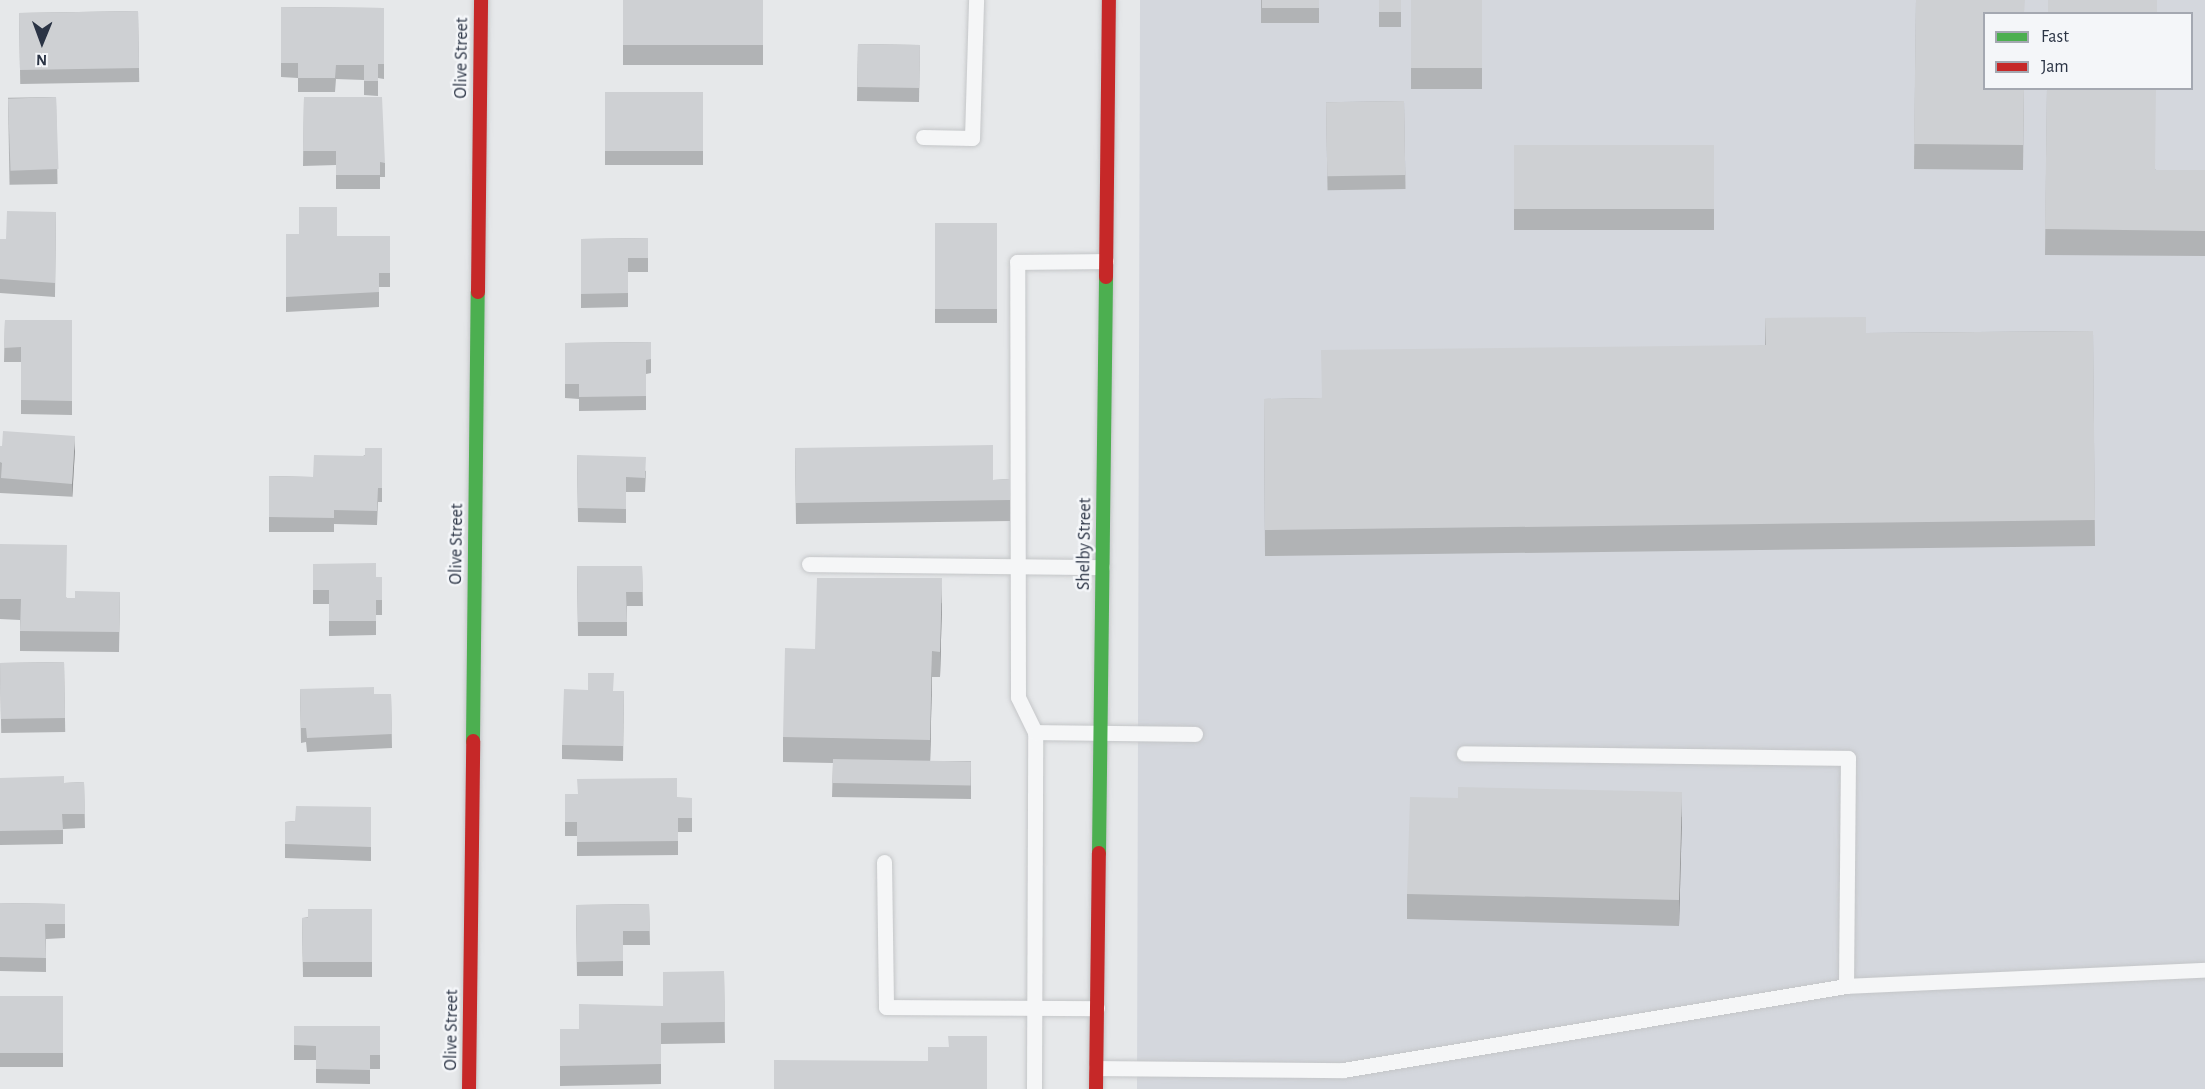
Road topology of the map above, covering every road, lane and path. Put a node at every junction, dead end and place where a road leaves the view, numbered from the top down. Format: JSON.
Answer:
{"nodes":[{"id":1,"x":481,"y":0,"type":"edge"},
{"id":2,"x":976,"y":0,"type":"edge"},
{"id":3,"x":1110,"y":0,"type":"edge"},
{"id":4,"x":923,"y":137,"type":"dead end"},
{"id":5,"x":1106,"y":261,"type":"junction"},
{"id":6,"x":810,"y":564,"type":"dead end"},
{"id":7,"x":1019,"y":566,"type":"junction"},
{"id":8,"x":1102,"y":567,"type":"junction"},
{"id":9,"x":1035,"y":732,"type":"junction"},
{"id":10,"x":1100,"y":733,"type":"junction"},
{"id":11,"x":1195,"y":734,"type":"dead end"},
{"id":12,"x":1464,"y":753,"type":"dead end"},
{"id":13,"x":884,"y":862,"type":"dead end"},
{"id":14,"x":2205,"y":970,"type":"edge"},
{"id":15,"x":1846,"y":986,"type":"junction"},
{"id":16,"x":1097,"y":1008,"type":"junction"},
{"id":17,"x":1034,"y":1009,"type":"junction"},
{"id":18,"x":1096,"y":1068,"type":"junction"},
{"id":19,"x":469,"y":1089,"type":"edge"},
{"id":20,"x":1034,"y":1089,"type":"edge"},
{"id":21,"x":1096,"y":1089,"type":"edge"}],
"edges":[{"from":1,"to":19,"type":"main road","name":"Olive Street"},
{"from":2,"to":4,"type":"lane"},
{"from":3,"to":5,"type":"main road","name":"Shelby Street"},
{"from":5,"to":7,"type":"lane"},
{"from":5,"to":8,"type":"main road","name":"Shelby Street"},
{"from":6,"to":7,"type":"lane"},
{"from":7,"to":8,"type":"lane"},
{"from":7,"to":9,"type":"lane"},
{"from":8,"to":10,"type":"main road","name":"Shelby Street"},
{"from":9,"to":10,"type":"lane"},
{"from":9,"to":17,"type":"lane"},
{"from":10,"to":11,"type":"lane"},
{"from":10,"to":16,"type":"main road","name":"Shelby Street"},
{"from":12,"to":15,"type":"lane"},
{"from":13,"to":17,"type":"lane"},
{"from":14,"to":15,"type":"lane"},
{"from":15,"to":18,"type":"lane"},
{"from":16,"to":17,"type":"lane"},
{"from":16,"to":18,"type":"main road","name":"Shelby Street"},
{"from":17,"to":20,"type":"lane"},
{"from":18,"to":21,"type":"main road","name":"Shelby Street"}]}
